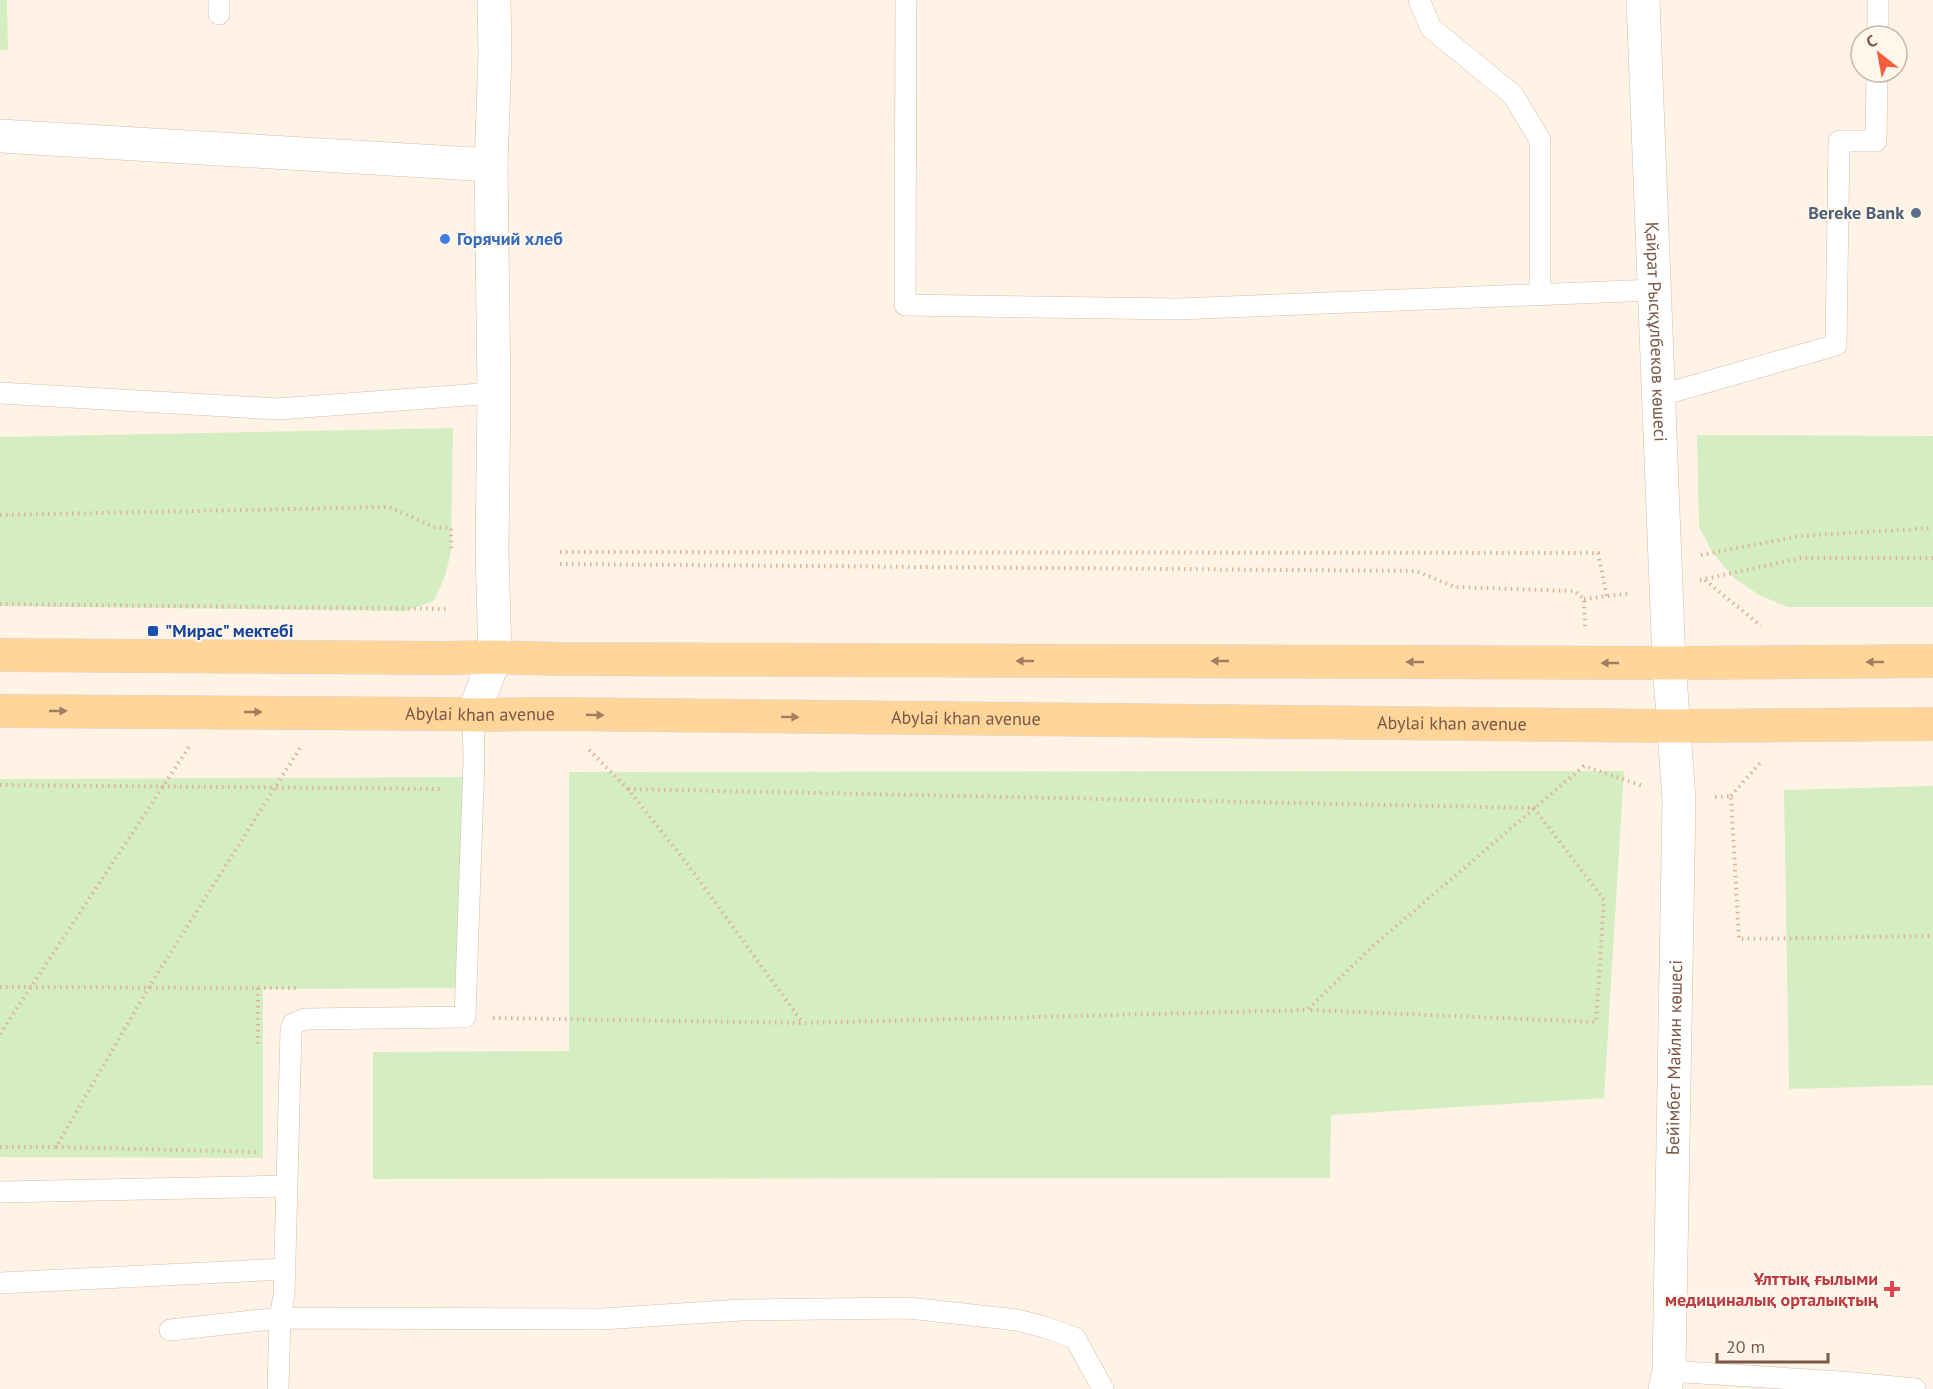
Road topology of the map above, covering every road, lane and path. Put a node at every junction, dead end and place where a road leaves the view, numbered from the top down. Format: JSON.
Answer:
{"nodes":[{"id":1,"x":494,"y":0,"type":"edge"},
{"id":2,"x":906,"y":0,"type":"edge"},
{"id":3,"x":1419,"y":0,"type":"edge"},
{"id":4,"x":1643,"y":0,"type":"edge"},
{"id":5,"x":1878,"y":0,"type":"edge"},
{"id":6,"x":1878,"y":24,"type":"edge"},
{"id":7,"x":1877,"y":84,"type":"edge"},
{"id":8,"x":0,"y":136,"type":"edge"},
{"id":9,"x":491,"y":165,"type":"junction"},
{"id":10,"x":1654,"y":290,"type":"junction"},
{"id":11,"x":1539,"y":294,"type":"junction"},
{"id":12,"x":0,"y":393,"type":"edge"},
{"id":13,"x":494,"y":393,"type":"junction"},
{"id":14,"x":1658,"y":396,"type":"junction"},
{"id":15,"x":0,"y":515,"type":"edge"},
{"id":16,"x":1933,"y":528,"type":"edge"},
{"id":17,"x":451,"y":552,"type":"dead end"},
{"id":18,"x":560,"y":552,"type":"dead end"},
{"id":19,"x":1933,"y":558,"type":"edge"},
{"id":20,"x":560,"y":564,"type":"dead end"},
{"id":21,"x":1665,"y":575,"type":"junction"},
{"id":22,"x":1607,"y":597,"type":"junction"},
{"id":23,"x":0,"y":604,"type":"edge"},
{"id":24,"x":447,"y":609,"type":"dead end"},
{"id":25,"x":0,"y":655,"type":"edge"},
{"id":26,"x":495,"y":657,"type":"junction"},
{"id":27,"x":1933,"y":662,"type":"edge"},
{"id":28,"x":1669,"y":663,"type":"junction"},
{"id":29,"x":0,"y":711,"type":"edge"},
{"id":30,"x":553,"y":714,"type":"junction"},
{"id":31,"x":473,"y":715,"type":"junction"},
{"id":32,"x":1933,"y":724,"type":"edge"},
{"id":33,"x":1673,"y":726,"type":"junction"},
{"id":34,"x":193,"y":741,"type":"dead end"},
{"id":35,"x":304,"y":741,"type":"dead end"},
{"id":36,"x":0,"y":785,"type":"edge"},
{"id":37,"x":163,"y":787,"type":"junction"},
{"id":38,"x":274,"y":787,"type":"junction"},
{"id":39,"x":447,"y":789,"type":"dead end"},
{"id":40,"x":628,"y":789,"type":"junction"},
{"id":41,"x":1679,"y":799,"type":"junction"},
{"id":42,"x":1534,"y":808,"type":"junction"},
{"id":43,"x":1933,"y":936,"type":"edge"},
{"id":44,"x":0,"y":987,"type":"edge"},
{"id":45,"x":32,"y":987,"type":"junction"},
{"id":46,"x":149,"y":987,"type":"junction"},
{"id":47,"x":258,"y":988,"type":"junction"},
{"id":48,"x":306,"y":988,"type":"dead end"},
{"id":49,"x":1307,"y":1010,"type":"junction"},
{"id":50,"x":465,"y":1017,"type":"junction"},
{"id":51,"x":803,"y":1023,"type":"junction"},
{"id":52,"x":0,"y":1034,"type":"edge"},
{"id":53,"x":258,"y":1046,"type":"dead end"},
{"id":54,"x":258,"y":1140,"type":"dead end"},
{"id":55,"x":0,"y":1147,"type":"edge"},
{"id":56,"x":56,"y":1147,"type":"junction"},
{"id":57,"x":287,"y":1186,"type":"junction"},
{"id":58,"x":0,"y":1192,"type":"edge"},
{"id":59,"x":285,"y":1269,"type":"junction"},
{"id":60,"x":0,"y":1282,"type":"edge"},
{"id":61,"x":280,"y":1318,"type":"junction"},
{"id":62,"x":170,"y":1330,"type":"dead end"},
{"id":63,"x":1667,"y":1380,"type":"edge"},
{"id":64,"x":1844,"y":1386,"type":"edge"},
{"id":65,"x":278,"y":1389,"type":"edge"},
{"id":66,"x":1103,"y":1389,"type":"edge"},
{"id":67,"x":1915,"y":1389,"type":"edge"}],
"edges":[{"from":1,"to":9,"type":"street"},
{"from":2,"to":11,"type":"lane"},
{"from":3,"to":11,"type":"lane"},
{"from":4,"to":10,"type":"street","name":"Қайрат Рысқұлбеков көшесі"},
{"from":5,"to":6,"type":"lane"},
{"from":7,"to":14,"type":"lane"},
{"from":8,"to":9,"type":"street"},
{"from":9,"to":13,"type":"street"},
{"from":10,"to":11,"type":"lane"},
{"from":10,"to":14,"type":"street","name":"Қайрат Рысқұлбеков көшесі"},
{"from":12,"to":13,"type":"lane"},
{"from":13,"to":26,"type":"street"},
{"from":14,"to":21,"type":"street","name":"Қайрат Рысқұлбеков көшесі"},
{"from":15,"to":17,"type":"path"},
{"from":16,"to":21,"type":"path"},
{"from":18,"to":22,"type":"path"},
{"from":19,"to":21,"type":"path"},
{"from":20,"to":22,"type":"path"},
{"from":21,"to":22,"type":"path"},
{"from":21,"to":28,"type":"street","name":"Қайрат Рысқұлбеков көшесі"},
{"from":23,"to":24,"type":"path"},
{"from":25,"to":26,"type":"main road"},
{"from":28,"to":26,"type":"main road","one_way":true},
{"from":26,"to":31,"type":"street"},
{"from":27,"to":28,"type":"main road","one_way":true},
{"from":28,"to":33,"type":"street","name":"Қайрат Рысқұлбеков көшесі"},
{"from":29,"to":31,"type":"main road","name":"Abylai khan avenue","one_way":true},
{"from":30,"to":31,"type":"main road","name":"Abylai khan avenue"},
{"from":30,"to":33,"type":"main road","name":"Abylai khan avenue","one_way":true},
{"from":30,"to":40,"type":"path"},
{"from":31,"to":50,"type":"lane"},
{"from":32,"to":33,"type":"main road","name":"Abylai khan avenue"},
{"from":33,"to":41,"type":"street","name":"Бейімбет Майлин көшесі"},
{"from":34,"to":37,"type":"path"},
{"from":35,"to":38,"type":"path"},
{"from":36,"to":37,"type":"path"},
{"from":37,"to":38,"type":"path"},
{"from":37,"to":45,"type":"path"},
{"from":38,"to":39,"type":"path"},
{"from":38,"to":46,"type":"path"},
{"from":40,"to":42,"type":"path"},
{"from":40,"to":51,"type":"path"},
{"from":41,"to":42,"type":"path"},
{"from":41,"to":43,"type":"path"},
{"from":41,"to":63,"type":"street","name":"Бейімбет Майлин көшесі"},
{"from":42,"to":49,"type":"path"},
{"from":42,"to":49,"type":"path"},
{"from":44,"to":45,"type":"path"},
{"from":45,"to":46,"type":"path"},
{"from":45,"to":52,"type":"path"},
{"from":46,"to":47,"type":"path"},
{"from":46,"to":56,"type":"path"},
{"from":47,"to":48,"type":"path"},
{"from":47,"to":53,"type":"path"},
{"from":49,"to":51,"type":"path"},
{"from":50,"to":51,"type":"path"},
{"from":50,"to":57,"type":"lane"},
{"from":54,"to":56,"type":"path"},
{"from":55,"to":56,"type":"path"},
{"from":57,"to":58,"type":"lane"},
{"from":57,"to":59,"type":"lane"},
{"from":59,"to":60,"type":"lane"},
{"from":59,"to":61,"type":"lane"},
{"from":61,"to":62,"type":"lane"},
{"from":61,"to":65,"type":"lane"},
{"from":61,"to":66,"type":"lane"},
{"from":63,"to":64,"type":"lane"},
{"from":64,"to":67,"type":"lane"}]}
